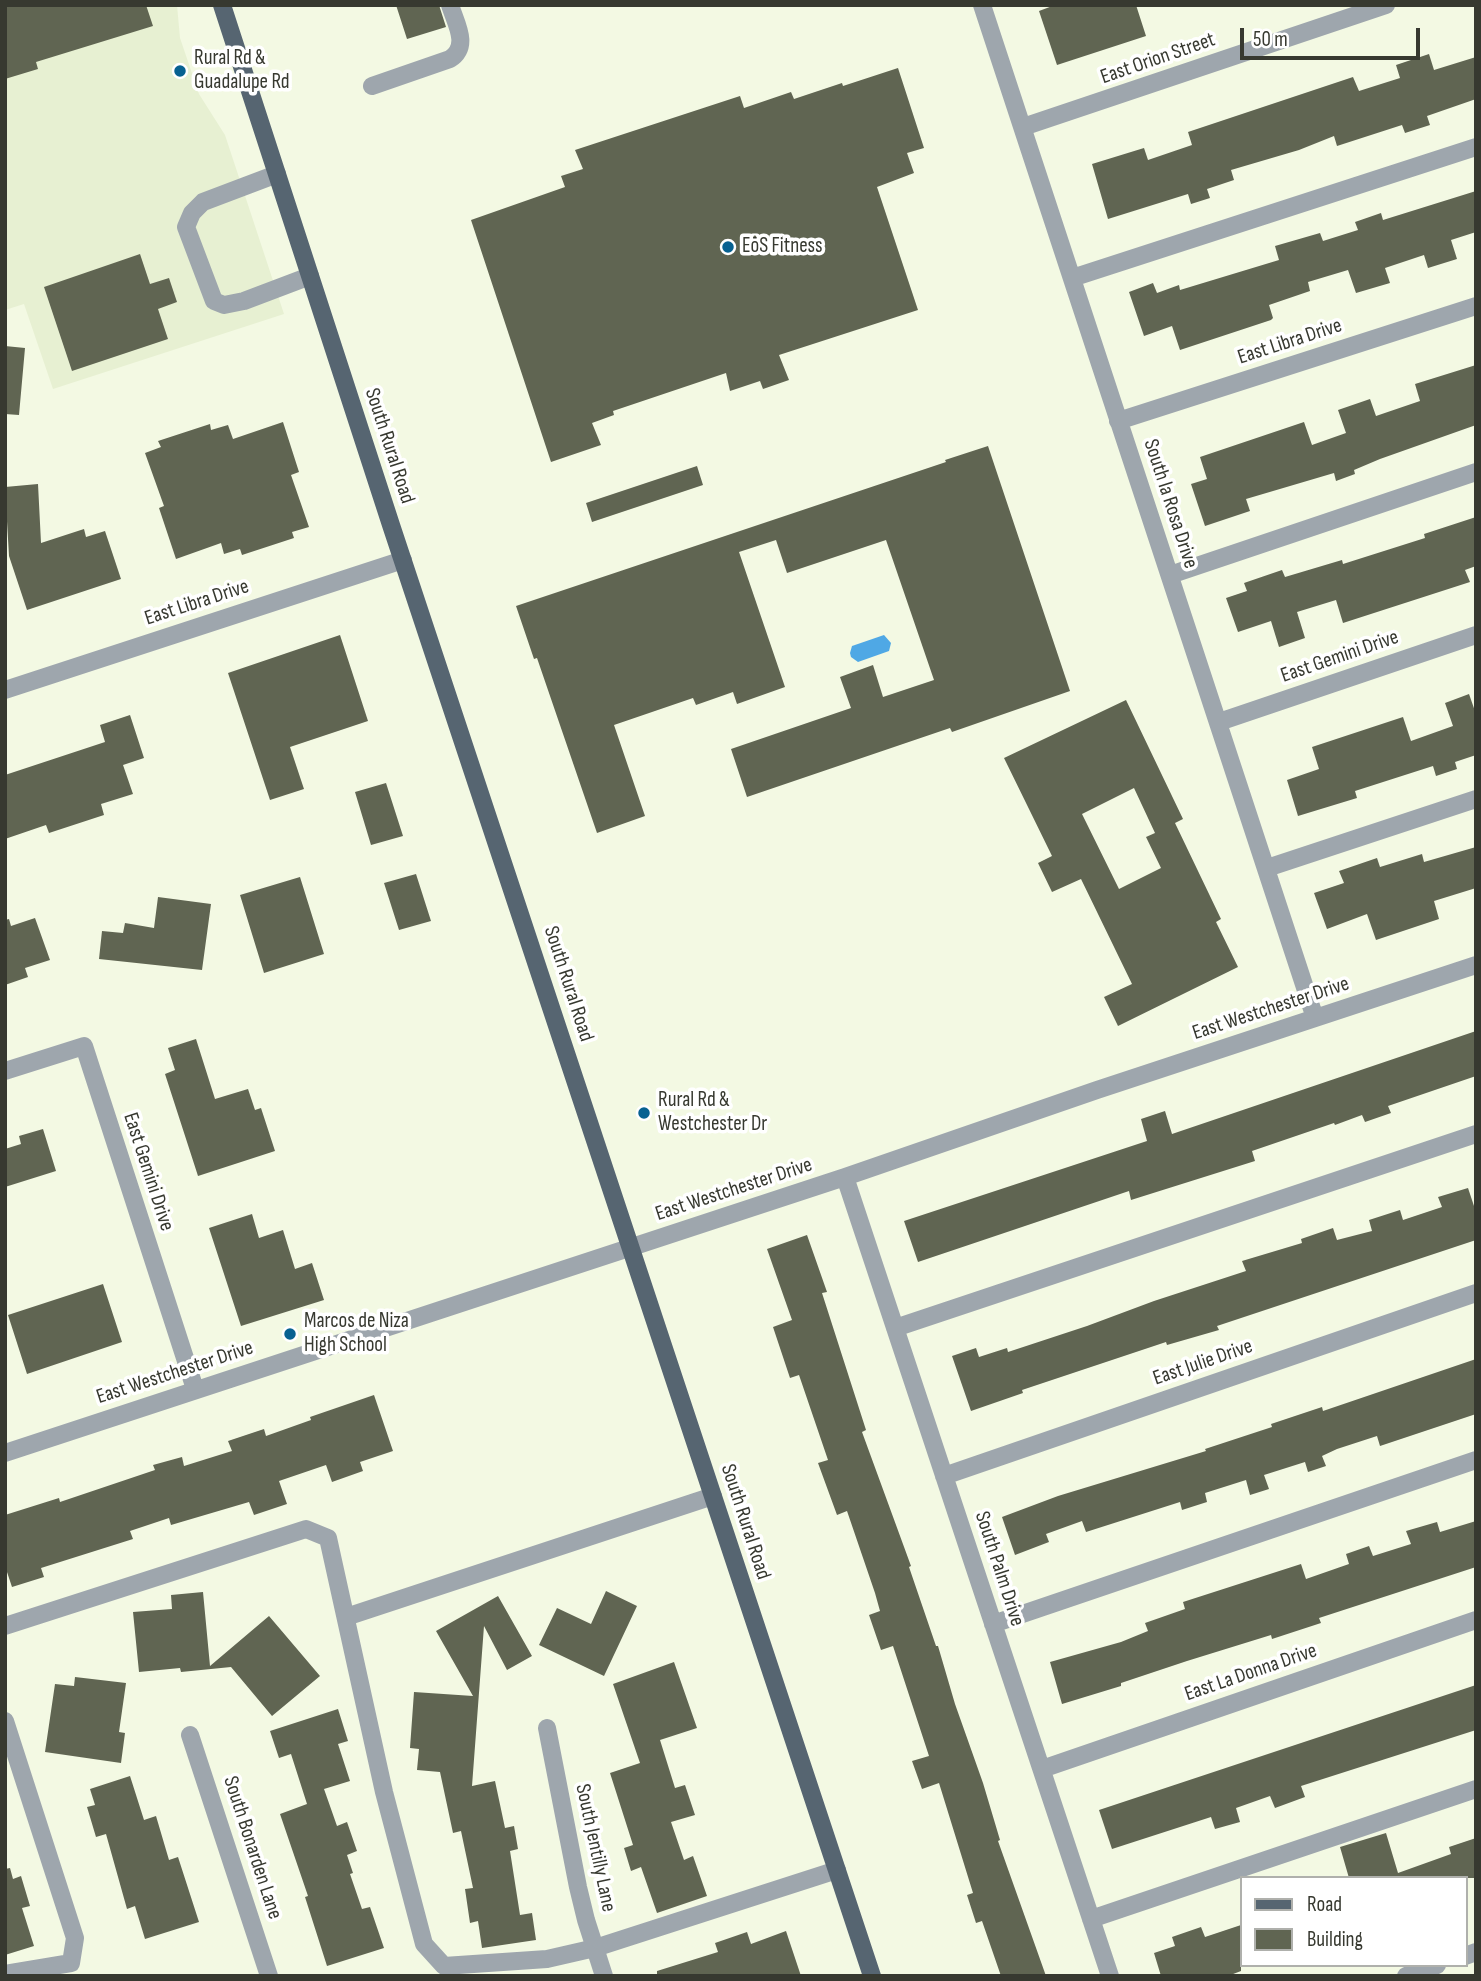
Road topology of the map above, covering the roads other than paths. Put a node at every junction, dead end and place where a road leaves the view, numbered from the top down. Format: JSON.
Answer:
{"nodes":[{"id":1,"x":222,"y":5,"type":"edge"},
{"id":2,"x":450,"y":5,"type":"edge"},
{"id":3,"x":982,"y":5,"type":"edge"},
{"id":4,"x":1386,"y":5,"type":"edge"},
{"id":5,"x":372,"y":86,"type":"dead end"},
{"id":6,"x":1023,"y":127,"type":"junction"},
{"id":7,"x":1476,"y":147,"type":"edge"},
{"id":8,"x":277,"y":174,"type":"junction"},
{"id":9,"x":310,"y":276,"type":"junction"},
{"id":10,"x":1072,"y":278,"type":"junction"},
{"id":11,"x":1476,"y":306,"type":"edge"},
{"id":12,"x":1118,"y":421,"type":"junction"},
{"id":13,"x":1476,"y":472,"type":"edge"},
{"id":14,"x":403,"y":560,"type":"junction"},
{"id":15,"x":1170,"y":575,"type":"junction"},
{"id":16,"x":1476,"y":635,"type":"edge"},
{"id":17,"x":7,"y":684,"type":"edge"},
{"id":18,"x":1219,"y":722,"type":"junction"},
{"id":19,"x":1476,"y":799,"type":"edge"},
{"id":20,"x":1267,"y":868,"type":"junction"},
{"id":21,"x":1476,"y":965,"type":"edge"},
{"id":22,"x":1315,"y":1018,"type":"junction"},
{"id":23,"x":5,"y":1071,"type":"edge"},
{"id":24,"x":1476,"y":1134,"type":"edge"},
{"id":25,"x":845,"y":1177,"type":"junction"},
{"id":26,"x":631,"y":1248,"type":"junction"},
{"id":27,"x":1476,"y":1293,"type":"edge"},
{"id":28,"x":895,"y":1328,"type":"junction"},
{"id":29,"x":195,"y":1389,"type":"junction"},
{"id":30,"x":5,"y":1453,"type":"edge"},
{"id":31,"x":1476,"y":1460,"type":"edge"},
{"id":32,"x":944,"y":1476,"type":"junction"},
{"id":33,"x":713,"y":1496,"type":"junction"},
{"id":34,"x":346,"y":1617,"type":"junction"},
{"id":35,"x":1476,"y":1620,"type":"edge"},
{"id":36,"x":993,"y":1624,"type":"junction"},
{"id":37,"x":5,"y":1626,"type":"edge"},
{"id":38,"x":5,"y":1721,"type":"edge"},
{"id":39,"x":547,"y":1728,"type":"dead end"},
{"id":40,"x":190,"y":1735,"type":"dead end"},
{"id":41,"x":1042,"y":1769,"type":"junction"},
{"id":42,"x":1476,"y":1789,"type":"edge"},
{"id":43,"x":837,"y":1870,"type":"junction"},
{"id":44,"x":1091,"y":1919,"type":"junction"},
{"id":45,"x":595,"y":1948,"type":"junction"},
{"id":46,"x":1431,"y":1967,"type":"edge"},
{"id":47,"x":5,"y":1974,"type":"edge"},
{"id":48,"x":270,"y":1976,"type":"edge"},
{"id":49,"x":604,"y":1976,"type":"edge"},
{"id":50,"x":872,"y":1976,"type":"edge"},
{"id":51,"x":1110,"y":1976,"type":"edge"},
{"id":52,"x":1406,"y":1976,"type":"edge"}],
"edges":[{"from":1,"to":8,"type":"main road","name":"South Rural Road"},
{"from":2,"to":5,"type":"street"},
{"from":3,"to":6,"type":"street","name":"South la Rosa Drive"},
{"from":4,"to":6,"type":"street","name":"East Orion Street"},
{"from":6,"to":10,"type":"street","name":"South la Rosa Drive"},
{"from":7,"to":10,"type":"street"},
{"from":8,"to":9,"type":"main road","name":"South Rural Road"},
{"from":8,"to":9,"type":"street"},
{"from":9,"to":14,"type":"main road","name":"South Rural Road"},
{"from":10,"to":12,"type":"street","name":"South la Rosa Drive"},
{"from":11,"to":12,"type":"street","name":"East Libra Drive"},
{"from":12,"to":15,"type":"street","name":"South la Rosa Drive"},
{"from":13,"to":15,"type":"street"},
{"from":14,"to":17,"type":"street","name":"East Libra Drive"},
{"from":14,"to":26,"type":"main road","name":"South Rural Road"},
{"from":15,"to":18,"type":"street","name":"South la Rosa Drive"},
{"from":16,"to":18,"type":"street","name":"East Gemini Drive"},
{"from":18,"to":20,"type":"street","name":"South la Rosa Drive"},
{"from":19,"to":20,"type":"street"},
{"from":20,"to":22,"type":"street","name":"South la Rosa Drive"},
{"from":21,"to":22,"type":"street","name":"East Westchester Drive"},
{"from":22,"to":25,"type":"street","name":"East Westchester Drive"},
{"from":23,"to":29,"type":"street","name":"East Gemini Drive"},
{"from":24,"to":28,"type":"street"},
{"from":25,"to":26,"type":"street","name":"East Westchester Drive"},
{"from":25,"to":28,"type":"street","name":"South Palm Drive"},
{"from":26,"to":29,"type":"street","name":"East Westchester Drive"},
{"from":26,"to":33,"type":"main road","name":"South Rural Road"},
{"from":27,"to":32,"type":"street","name":"East Julie Drive"},
{"from":28,"to":32,"type":"street","name":"South Palm Drive"},
{"from":29,"to":30,"type":"street","name":"East Westchester Drive"},
{"from":31,"to":36,"type":"street"},
{"from":32,"to":36,"type":"street","name":"South Palm Drive"},
{"from":33,"to":34,"type":"street"},
{"from":33,"to":43,"type":"main road","name":"South Rural Road"},
{"from":34,"to":37,"type":"street"},
{"from":34,"to":45,"type":"street"},
{"from":35,"to":41,"type":"street","name":"East La Donna Drive"},
{"from":36,"to":41,"type":"street","name":"South Palm Drive"},
{"from":38,"to":47,"type":"street"},
{"from":39,"to":45,"type":"street","name":"South Jentilly Lane"},
{"from":40,"to":48,"type":"street","name":"South Bonarden Lane"},
{"from":41,"to":44,"type":"street","name":"South Palm Drive"},
{"from":42,"to":44,"type":"street"},
{"from":43,"to":45,"type":"street"},
{"from":43,"to":50,"type":"main road","name":"South Rural Road"},
{"from":44,"to":51,"type":"street","name":"South Palm Drive"},
{"from":45,"to":49,"type":"street","name":"South Jentilly Lane"},
{"from":46,"to":52,"type":"street"}]}
